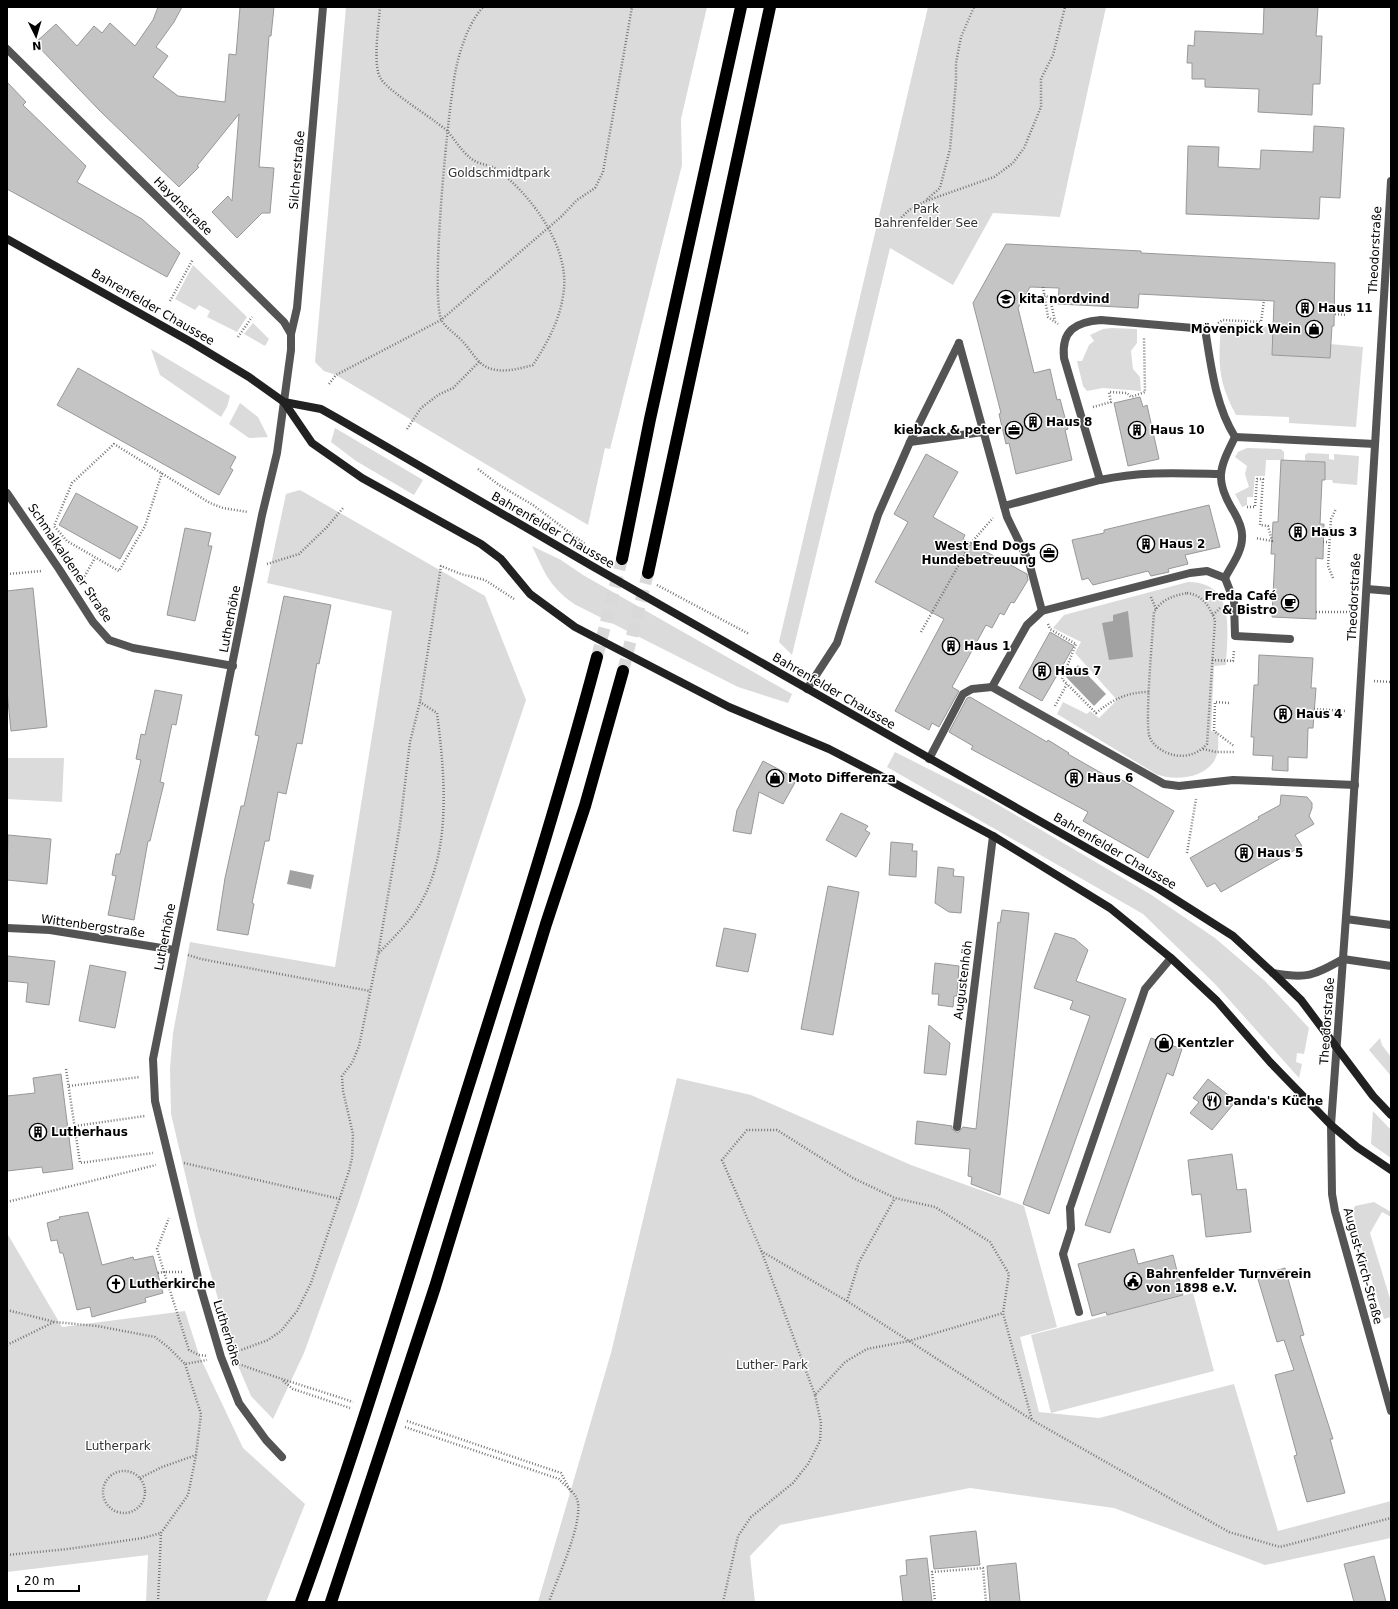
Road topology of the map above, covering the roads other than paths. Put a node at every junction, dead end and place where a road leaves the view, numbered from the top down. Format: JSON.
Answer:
{"nodes":[{"id":1,"x":323,"y":7,"type":"edge"},
{"id":2,"x":741,"y":7,"type":"edge"},
{"id":3,"x":770,"y":7,"type":"edge"},
{"id":4,"x":7,"y":49,"type":"edge"},
{"id":5,"x":1391,"y":181,"type":"edge"},
{"id":6,"x":7,"y":239,"type":"edge"},
{"id":7,"x":1389,"y":256,"type":"edge"},
{"id":8,"x":291,"y":334,"type":"junction"},
{"id":9,"x":284,"y":402,"type":"junction"},
{"id":10,"x":983,"y":432,"type":"junction"},
{"id":11,"x":1235,"y":437,"type":"junction"},
{"id":12,"x":910,"y":442,"type":"junction"},
{"id":13,"x":1375,"y":444,"type":"junction"},
{"id":14,"x":1220,"y":474,"type":"junction"},
{"id":15,"x":1100,"y":480,"type":"junction"},
{"id":16,"x":7,"y":493,"type":"edge"},
{"id":17,"x":1004,"y":506,"type":"junction"},
{"id":18,"x":622,"y":559,"type":"tunnel mouth"},
{"id":19,"x":650,"y":577,"type":"tunnel mouth"},
{"id":20,"x":1225,"y":578,"type":"junction"},
{"id":21,"x":1367,"y":589,"type":"junction"},
{"id":22,"x":1391,"y":590,"type":"edge"},
{"id":23,"x":1042,"y":611,"type":"junction"},
{"id":24,"x":1290,"y":639,"type":"dead end"},
{"id":25,"x":597,"y":657,"type":"tunnel mouth"},
{"id":26,"x":233,"y":666,"type":"junction"},
{"id":27,"x":623,"y":671,"type":"tunnel mouth"},
{"id":28,"x":992,"y":687,"type":"junction"},
{"id":29,"x":806,"y":690,"type":"junction"},
{"id":30,"x":929,"y":759,"type":"junction"},
{"id":31,"x":1355,"y":784,"type":"junction"},
{"id":32,"x":993,"y":836,"type":"junction"},
{"id":33,"x":1346,"y":919,"type":"junction"},
{"id":34,"x":1391,"y":925,"type":"edge"},
{"id":35,"x":7,"y":928,"type":"edge"},
{"id":36,"x":174,"y":950,"type":"junction"},
{"id":37,"x":1171,"y":958,"type":"junction"},
{"id":38,"x":1343,"y":959,"type":"junction"},
{"id":39,"x":1391,"y":966,"type":"edge"},
{"id":40,"x":1273,"y":973,"type":"junction"},
{"id":41,"x":1337,"y":1049,"type":"junction"},
{"id":42,"x":1391,"y":1115,"type":"edge"},
{"id":43,"x":1331,"y":1125,"type":"junction"},
{"id":44,"x":957,"y":1127,"type":"dead end"},
{"id":45,"x":1391,"y":1170,"type":"edge"},
{"id":46,"x":1079,"y":1312,"type":"dead end"},
{"id":47,"x":1391,"y":1411,"type":"edge"},
{"id":48,"x":282,"y":1456,"type":"dead end"},
{"id":49,"x":301,"y":1602,"type":"edge"},
{"id":50,"x":331,"y":1602,"type":"edge"}],
"edges":[{"from":1,"to":8,"type":"street","name":"Silcherstraße"},
{"from":2,"to":18,"type":"highway"},
{"from":3,"to":19,"type":"highway"},
{"from":4,"to":8,"type":"street","name":"Haydnstraße"},
{"from":5,"to":7,"type":"street","name":"Theodorstraße"},
{"from":6,"to":9,"type":"main road","name":"Bahrenfelder Chaussee"},
{"from":7,"to":13,"type":"street","name":"Theodorstraße"},
{"from":8,"to":9,"type":"street"},
{"from":9,"to":26,"type":"street","name":"Lutherhöhe"},
{"from":9,"to":29,"type":"main road","name":"Bahrenfelder Chaussee"},
{"from":9,"to":32,"type":"main road","name":"Bahrenfelder Chaussee"},
{"from":10,"to":12,"type":"street"},
{"from":10,"to":12,"type":"street"},
{"from":10,"to":17,"type":"street"},
{"from":11,"to":13,"type":"street"},
{"from":11,"to":14,"type":"street"},
{"from":11,"to":15,"type":"street"},
{"from":12,"to":29,"type":"street"},
{"from":13,"to":21,"type":"street","name":"Theodorstraße"},
{"from":14,"to":15,"type":"street"},
{"from":14,"to":20,"type":"street"},
{"from":15,"to":17,"type":"street"},
{"from":16,"to":26,"type":"street","name":"Schmalkaldener Straße"},
{"from":17,"to":23,"type":"street"},
{"from":20,"to":23,"type":"street"},
{"from":20,"to":24,"type":"street"},
{"from":21,"to":22,"type":"street"},
{"from":21,"to":31,"type":"street","name":"Theodorstraße"},
{"from":23,"to":28,"type":"street"},
{"from":25,"to":49,"type":"highway"},
{"from":26,"to":36,"type":"street","name":"Lutherhöhe"},
{"from":27,"to":50,"type":"highway"},
{"from":28,"to":30,"type":"street"},
{"from":28,"to":31,"type":"street"},
{"from":29,"to":30,"type":"main road","name":"Bahrenfelder Chaussee"},
{"from":30,"to":40,"type":"main road","name":"Bahrenfelder Chaussee"},
{"from":31,"to":33,"type":"street","name":"Theodorstraße"},
{"from":32,"to":37,"type":"main road","name":"Bahrenfelder Chaussee"},
{"from":32,"to":44,"type":"street","name":"Augustenhöh"},
{"from":33,"to":34,"type":"street"},
{"from":33,"to":38,"type":"street","name":"Theodorstraße"},
{"from":35,"to":36,"type":"street","name":"Wittenbergstraße"},
{"from":36,"to":48,"type":"street","name":"Lutherhöhe"},
{"from":37,"to":43,"type":"main road","name":"Bahrenfelder Chaussee"},
{"from":37,"to":46,"type":"street"},
{"from":38,"to":39,"type":"street"},
{"from":38,"to":40,"type":"street"},
{"from":38,"to":41,"type":"street","name":"Theodorstraße"},
{"from":40,"to":41,"type":"main road","name":"Bahrenfelder Chaussee"},
{"from":41,"to":42,"type":"main road","name":"Bahrenfelder Chaussee"},
{"from":41,"to":43,"type":"street","name":"Theodorstraße"},
{"from":43,"to":45,"type":"main road","name":"Bahrenfelder Chaussee"},
{"from":43,"to":47,"type":"street","name":"August-Kirch-Straße"}]}
